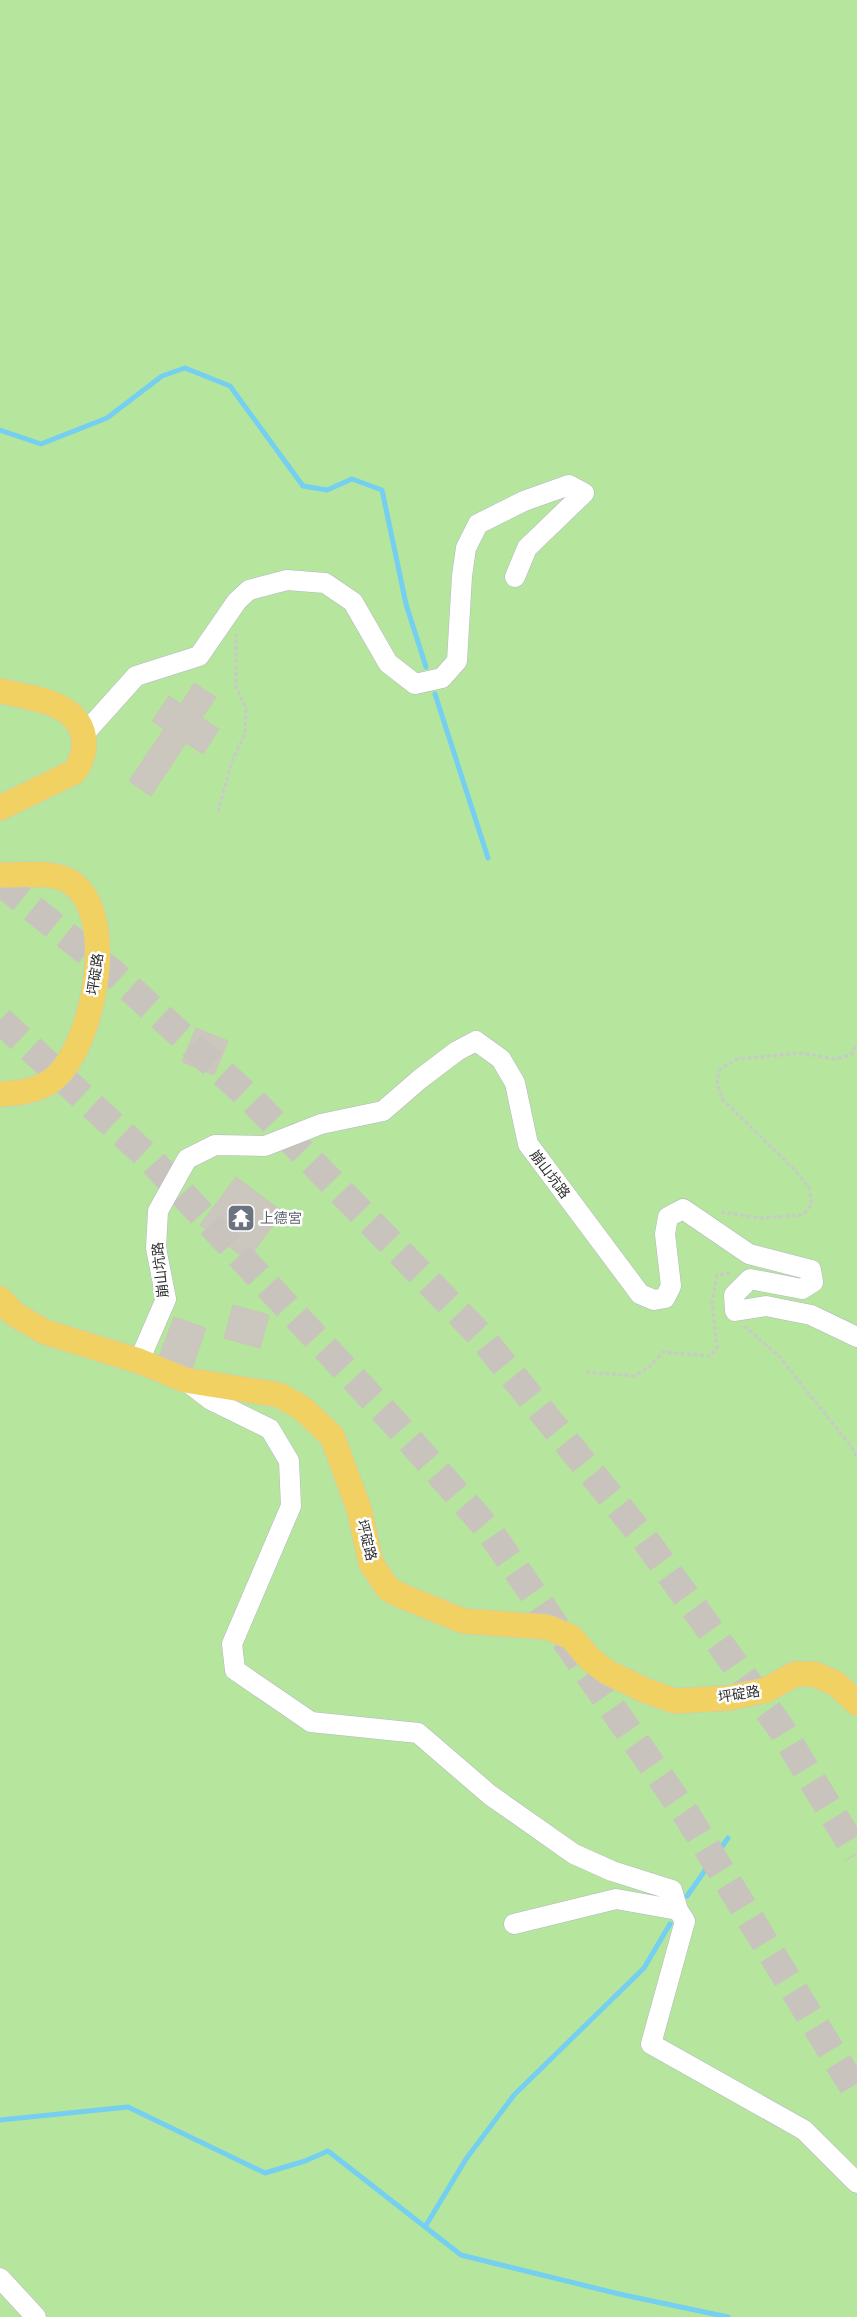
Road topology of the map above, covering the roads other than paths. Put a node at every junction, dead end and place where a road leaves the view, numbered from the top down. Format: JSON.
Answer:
{"nodes":[{"id":1,"x":515,"y":578,"type":"dead end"},
{"id":2,"x":0,"y":691,"type":"edge"},
{"id":3,"x":84,"y":734,"type":"junction"},
{"id":4,"x":0,"y":808,"type":"edge"},
{"id":5,"x":0,"y":875,"type":"edge"},
{"id":6,"x":0,"y":1094,"type":"edge"},
{"id":7,"x":0,"y":1299,"type":"edge"},
{"id":8,"x":857,"y":1337,"type":"edge"},
{"id":9,"x":139,"y":1361,"type":"junction"},
{"id":10,"x":185,"y":1380,"type":"junction"},
{"id":11,"x":857,"y":1703,"type":"edge"},
{"id":12,"x":678,"y":1910,"type":"junction"},
{"id":13,"x":514,"y":1924,"type":"dead end"},
{"id":14,"x":857,"y":2183,"type":"edge"},
{"id":15,"x":0,"y":2278,"type":"edge"},
{"id":16,"x":36,"y":2317,"type":"edge"}],
"edges":[{"from":1,"to":3,"type":"street"},
{"from":2,"to":3,"type":"main road"},
{"from":3,"to":4,"type":"main road"},
{"from":5,"to":6,"type":"main road","name":"坪碇路"},
{"from":7,"to":9,"type":"main road","name":"坪碇路"},
{"from":8,"to":9,"type":"street","name":"崩山坑路"},
{"from":9,"to":10,"type":"main road","name":"坪碇路"},
{"from":10,"to":11,"type":"main road","name":"坪碇路"},
{"from":10,"to":12,"type":"street"},
{"from":12,"to":13,"type":"street"},
{"from":12,"to":14,"type":"street"},
{"from":15,"to":16,"type":"street"}]}
